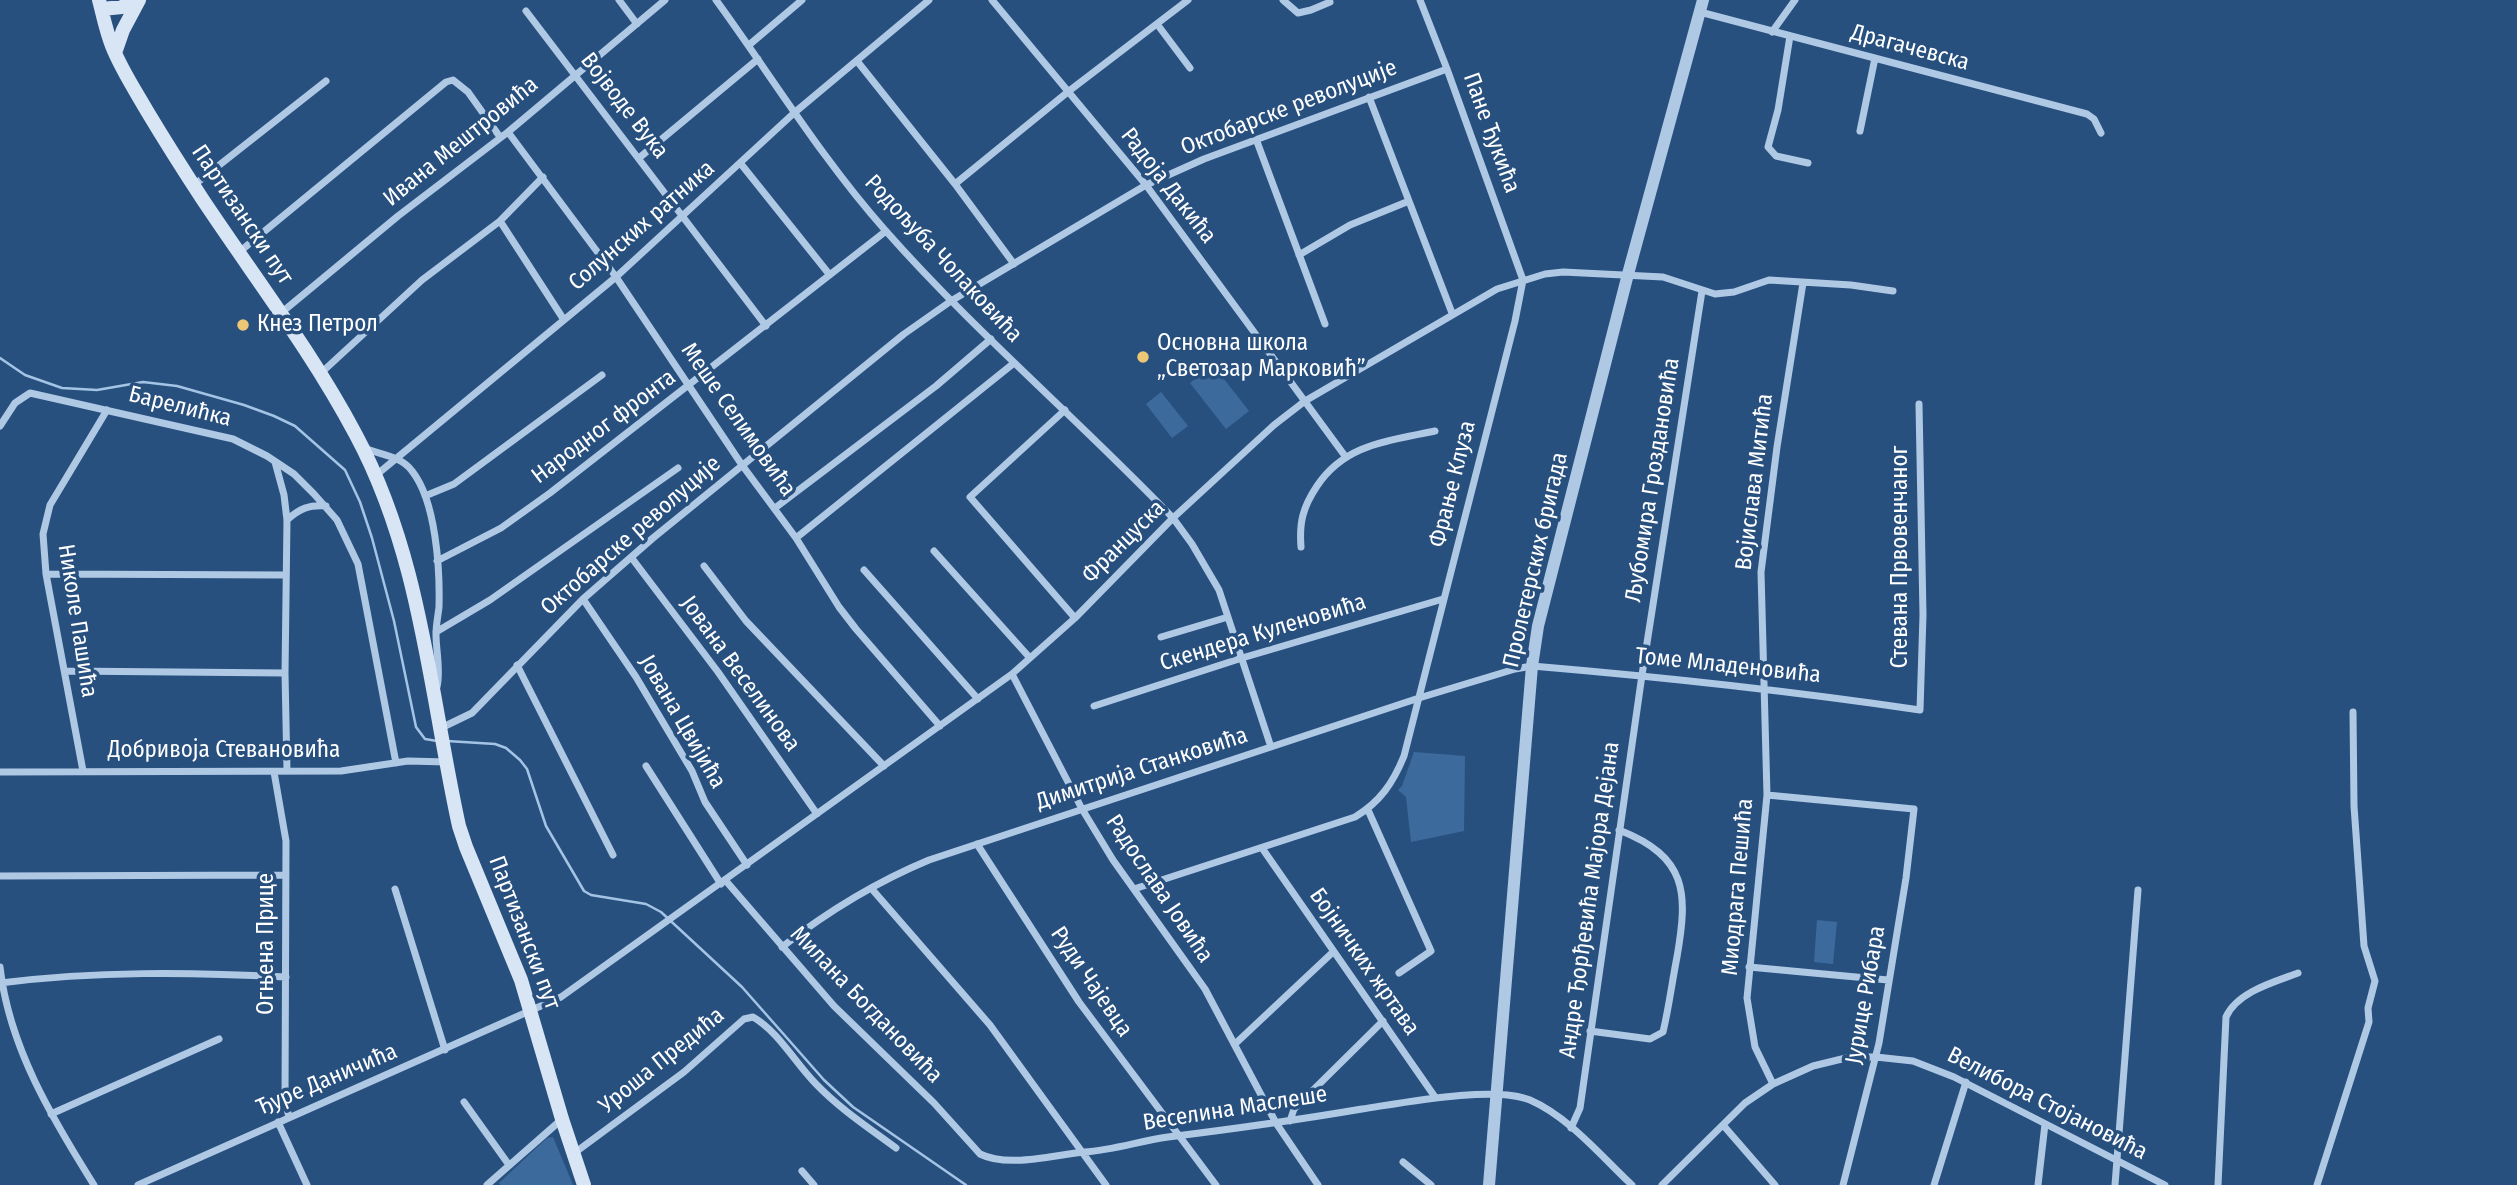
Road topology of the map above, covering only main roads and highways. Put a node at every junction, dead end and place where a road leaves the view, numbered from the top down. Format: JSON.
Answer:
{"nodes":[{"id":1,"x":134,"y":0,"type":"edge"},
{"id":2,"x":139,"y":0,"type":"edge"},
{"id":3,"x":100,"y":5,"type":"edge"},
{"id":4,"x":115,"y":53,"type":"junction"},
{"id":5,"x":584,"y":1185,"type":"edge"}],
"edges":[{"from":1,"to":3,"type":"main road"},
{"from":2,"to":4,"type":"main road"},
{"from":3,"to":4,"type":"main road","name":"Партизански пут"},
{"from":4,"to":5,"type":"main road","name":"Партизански пут"}]}
